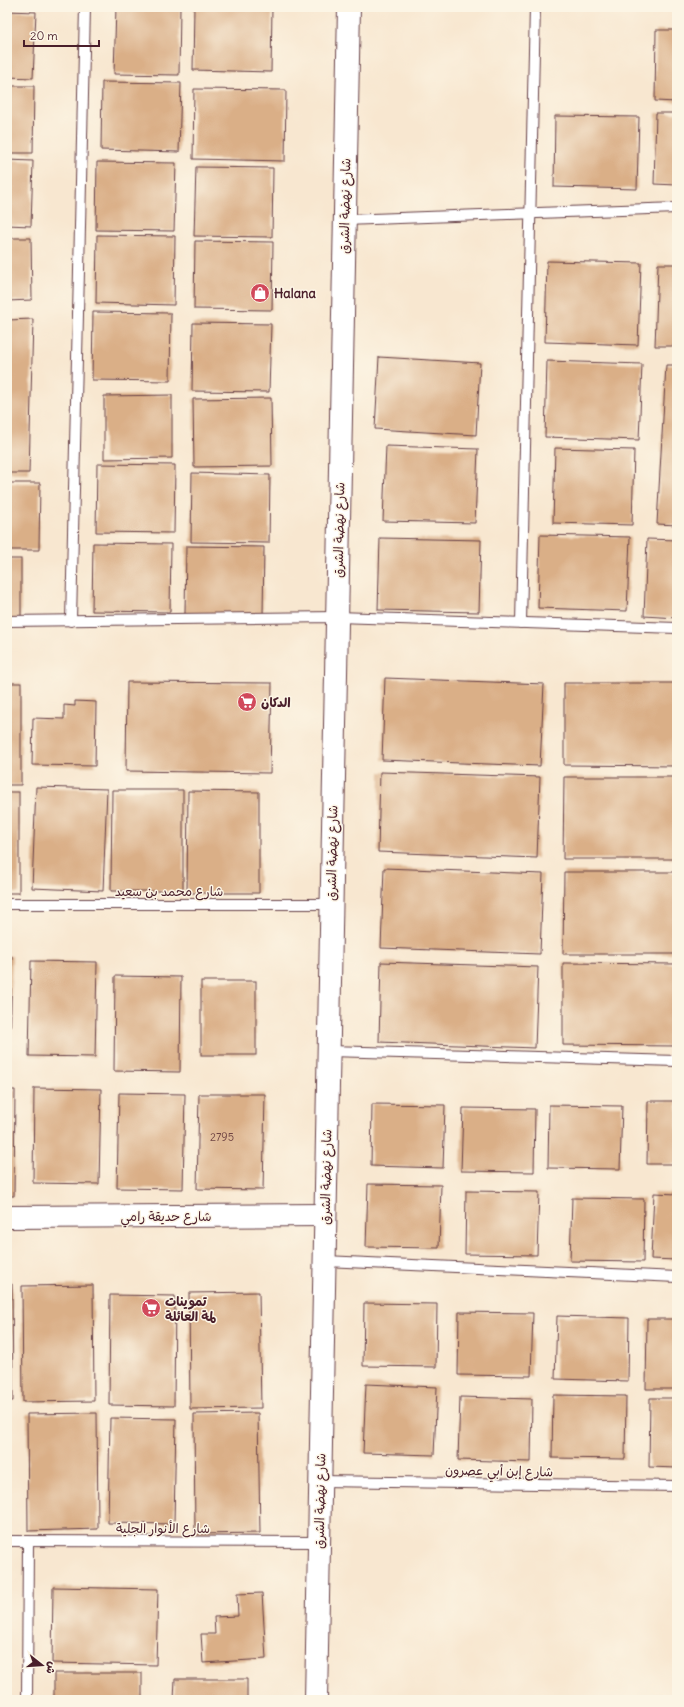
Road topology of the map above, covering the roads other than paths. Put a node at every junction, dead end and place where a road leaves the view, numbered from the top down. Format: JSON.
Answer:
{"nodes":[{"id":1,"x":85,"y":7,"type":"edge"},
{"id":2,"x":349,"y":7,"type":"edge"},
{"id":3,"x":535,"y":7,"type":"edge"},
{"id":4,"x":677,"y":208,"type":"edge"},
{"id":5,"x":531,"y":213,"type":"junction"},
{"id":6,"x":344,"y":220,"type":"junction"},
{"id":7,"x":337,"y":617,"type":"junction"},
{"id":8,"x":7,"y":621,"type":"edge"},
{"id":9,"x":71,"y":621,"type":"junction"},
{"id":10,"x":521,"y":623,"type":"junction"},
{"id":11,"x":677,"y":628,"type":"edge"},
{"id":12,"x":7,"y":904,"type":"edge"},
{"id":13,"x":331,"y":904,"type":"junction"},
{"id":14,"x":329,"y":1051,"type":"junction"},
{"id":15,"x":677,"y":1061,"type":"edge"},
{"id":16,"x":325,"y":1215,"type":"junction"},
{"id":17,"x":7,"y":1217,"type":"edge"},
{"id":18,"x":325,"y":1261,"type":"junction"},
{"id":19,"x":677,"y":1277,"type":"edge"},
{"id":20,"x":320,"y":1482,"type":"junction"},
{"id":21,"x":677,"y":1486,"type":"edge"},
{"id":22,"x":7,"y":1541,"type":"edge"},
{"id":23,"x":28,"y":1541,"type":"junction"},
{"id":24,"x":319,"y":1542,"type":"junction"},
{"id":25,"x":28,"y":1700,"type":"edge"},
{"id":26,"x":316,"y":1700,"type":"edge"}],
"edges":[{"from":1,"to":9,"type":"lane"},
{"from":2,"to":6,"type":"street","name":"شارع نهضة الشرق"},
{"from":3,"to":5,"type":"lane"},
{"from":4,"to":5,"type":"lane"},
{"from":5,"to":6,"type":"lane"},
{"from":5,"to":10,"type":"lane"},
{"from":6,"to":7,"type":"street","name":"شارع نهضة الشرق"},
{"from":7,"to":9,"type":"lane"},
{"from":7,"to":10,"type":"lane"},
{"from":7,"to":13,"type":"street","name":"شارع نهضة الشرق"},
{"from":8,"to":9,"type":"lane"},
{"from":10,"to":11,"type":"lane"},
{"from":12,"to":13,"type":"lane","name":"شارع محمد بن سعيد"},
{"from":13,"to":14,"type":"street","name":"شارع نهضة الشرق"},
{"from":14,"to":15,"type":"lane"},
{"from":14,"to":16,"type":"street","name":"شارع نهضة الشرق"},
{"from":16,"to":17,"type":"street","name":"شارع حديقة رامي"},
{"from":16,"to":18,"type":"street","name":"شارع نهضة الشرق"},
{"from":18,"to":19,"type":"lane"},
{"from":18,"to":20,"type":"street","name":"شارع نهضة الشرق"},
{"from":20,"to":21,"type":"lane","name":"شارع إبن أبي عصرون"},
{"from":20,"to":24,"type":"street","name":"شارع نهضة الشرق"},
{"from":22,"to":23,"type":"lane","name":"شارع الأنوار الجلية"},
{"from":23,"to":24,"type":"lane","name":"شارع الأنوار الجلية"},
{"from":23,"to":25,"type":"lane"},
{"from":24,"to":26,"type":"street","name":"شارع نهضة الشرق"}]}
